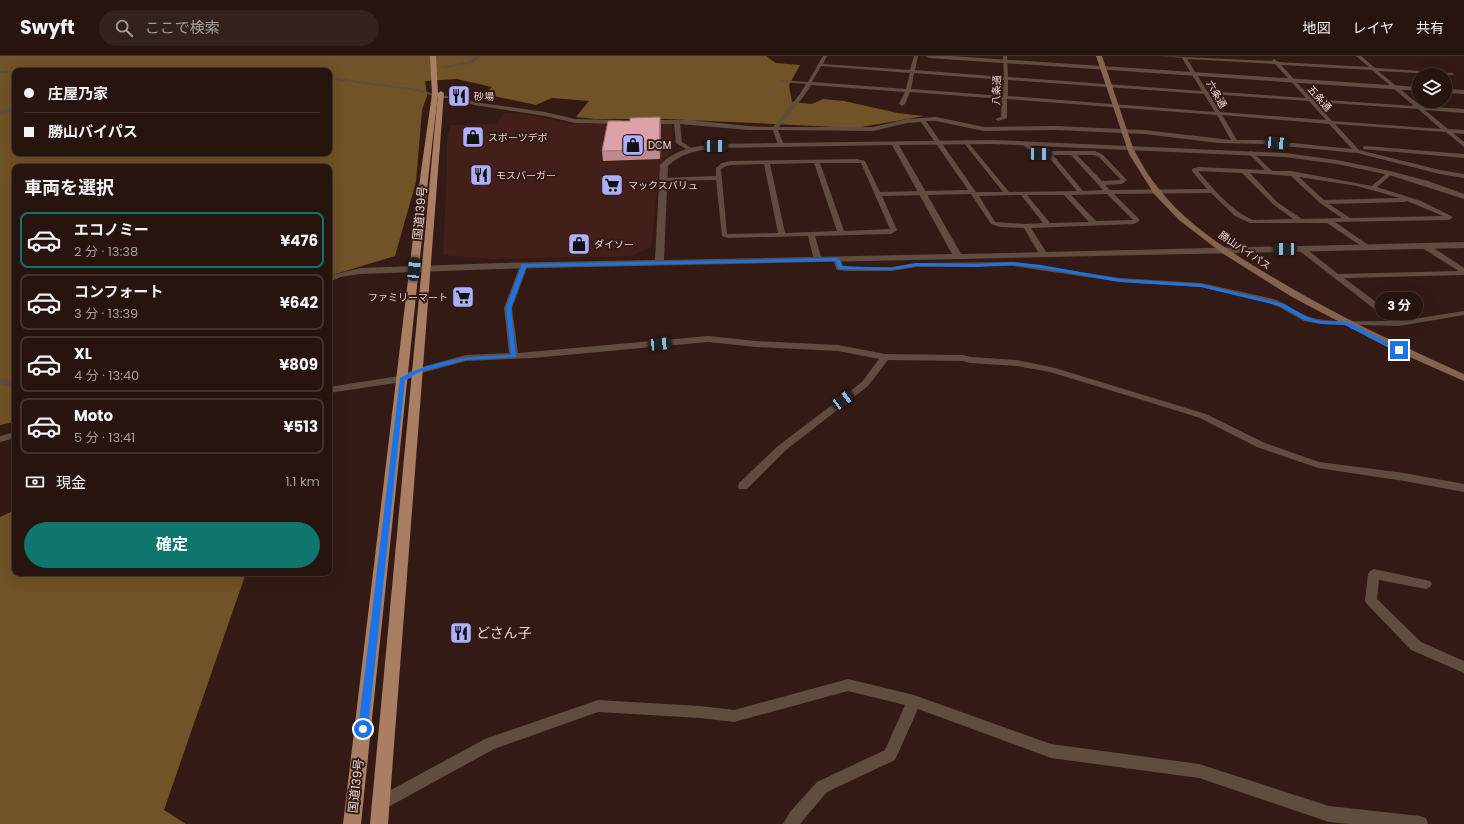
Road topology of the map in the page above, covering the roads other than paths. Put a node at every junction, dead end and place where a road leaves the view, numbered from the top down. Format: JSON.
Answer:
{"nodes":[{"id":1,"x":433,"y":56,"type":"edge"},
{"id":2,"x":480,"y":56,"type":"edge"},
{"id":3,"x":825,"y":56,"type":"edge"},
{"id":4,"x":916,"y":56,"type":"edge"},
{"id":5,"x":929,"y":56,"type":"edge"},
{"id":6,"x":1099,"y":56,"type":"edge"},
{"id":7,"x":1164,"y":56,"type":"edge"},
{"id":8,"x":1270,"y":56,"type":"edge"},
{"id":9,"x":1358,"y":56,"type":"edge"},
{"id":10,"x":1183,"y":57,"type":"edge"},
{"id":11,"x":1005,"y":59,"type":"edge"},
{"id":12,"x":442,"y":62,"type":"edge"},
{"id":13,"x":1276,"y":63,"type":"junction"},
{"id":14,"x":819,"y":65,"type":"junction"},
{"id":15,"x":1103,"y":68,"type":"junction"},
{"id":16,"x":1374,"y":69,"type":"junction"},
{"id":17,"x":1412,"y":71,"type":"edge"},
{"id":18,"x":0,"y":72,"type":"edge"},
{"id":19,"x":12,"y":72,"type":"edge"},
{"id":20,"x":912,"y":72,"type":"junction"},
{"id":21,"x":1194,"y":74,"type":"junction"},
{"id":22,"x":332,"y":78,"type":"edge"},
{"id":23,"x":1006,"y":78,"type":"junction"},
{"id":24,"x":781,"y":80,"type":"dead end"},
{"id":25,"x":1292,"y":80,"type":"junction"},
{"id":26,"x":809,"y":83,"type":"junction"},
{"id":27,"x":1109,"y":86,"type":"junction"},
{"id":28,"x":1396,"y":88,"type":"junction"},
{"id":29,"x":1412,"y":89,"type":"edge"},
{"id":30,"x":908,"y":90,"type":"junction"},
{"id":31,"x":1452,"y":91,"type":"edge"},
{"id":32,"x":1464,"y":92,"type":"edge"},
{"id":33,"x":1205,"y":93,"type":"junction"},
{"id":34,"x":438,"y":95,"type":"junction"},
{"id":35,"x":1006,"y":97,"type":"junction"},
{"id":36,"x":1309,"y":100,"type":"junction"},
{"id":37,"x":1412,"y":102,"type":"edge"},
{"id":38,"x":902,"y":104,"type":"dead end"},
{"id":39,"x":1116,"y":106,"type":"junction"},
{"id":40,"x":1412,"y":107,"type":"edge"},
{"id":41,"x":1419,"y":108,"type":"joint"},
{"id":42,"x":12,"y":110,"type":"edge"},
{"id":43,"x":1464,"y":111,"type":"edge"},
{"id":44,"x":0,"y":113,"type":"edge"},
{"id":45,"x":1218,"y":114,"type":"junction"},
{"id":46,"x":922,"y":119,"type":"junction"},
{"id":47,"x":998,"y":119,"type":"dead end"},
{"id":48,"x":625,"y":122,"type":"edge"},
{"id":49,"x":640,"y":122,"type":"edge"},
{"id":50,"x":677,"y":122,"type":"junction"},
{"id":51,"x":1331,"y":123,"type":"junction"},
{"id":52,"x":775,"y":128,"type":"junction"},
{"id":53,"x":1124,"y":131,"type":"junction"},
{"id":54,"x":1447,"y":131,"type":"junction"},
{"id":55,"x":1464,"y":132,"type":"edge"},
{"id":56,"x":1235,"y":141,"type":"junction"},
{"id":57,"x":938,"y":142,"type":"junction"},
{"id":58,"x":966,"y":142,"type":"junction"},
{"id":59,"x":894,"y":143,"type":"junction"},
{"id":60,"x":1026,"y":144,"type":"junction"},
{"id":61,"x":1464,"y":145,"type":"edge"},
{"id":62,"x":1307,"y":146,"type":"junction"},
{"id":63,"x":1130,"y":148,"type":"junction"},
{"id":64,"x":1355,"y":149,"type":"junction"},
{"id":65,"x":691,"y":150,"type":"junction"},
{"id":66,"x":781,"y":152,"type":"junction"},
{"id":67,"x":1251,"y":153,"type":"junction"},
{"id":68,"x":1049,"y":154,"type":"junction"},
{"id":69,"x":1073,"y":154,"type":"junction"},
{"id":70,"x":1464,"y":156,"type":"edge"},
{"id":71,"x":1310,"y":158,"type":"junction"},
{"id":72,"x":816,"y":161,"type":"junction"},
{"id":73,"x":767,"y":162,"type":"junction"},
{"id":74,"x":1244,"y":171,"type":"junction"},
{"id":75,"x":1270,"y":172,"type":"junction"},
{"id":76,"x":1390,"y":173,"type":"junction"},
{"id":77,"x":1291,"y":174,"type":"junction"},
{"id":78,"x":1464,"y":176,"type":"edge"},
{"id":79,"x":719,"y":178,"type":"junction"},
{"id":80,"x":663,"y":179,"type":"junction"},
{"id":81,"x":1100,"y":183,"type":"junction"},
{"id":82,"x":1374,"y":187,"type":"junction"},
{"id":83,"x":1213,"y":191,"type":"junction"},
{"id":84,"x":1157,"y":192,"type":"junction"},
{"id":85,"x":923,"y":193,"type":"junction"},
{"id":86,"x":973,"y":193,"type":"junction"},
{"id":87,"x":1007,"y":193,"type":"junction"},
{"id":88,"x":1022,"y":193,"type":"junction"},
{"id":89,"x":1066,"y":193,"type":"junction"},
{"id":90,"x":1082,"y":193,"type":"junction"},
{"id":91,"x":1109,"y":193,"type":"junction"},
{"id":92,"x":878,"y":194,"type":"junction"},
{"id":93,"x":1464,"y":197,"type":"edge"},
{"id":94,"x":1412,"y":200,"type":"junction"},
{"id":95,"x":1322,"y":202,"type":"junction"},
{"id":96,"x":1349,"y":220,"type":"junction"},
{"id":97,"x":1300,"y":221,"type":"junction"},
{"id":98,"x":1329,"y":221,"type":"junction"},
{"id":99,"x":1094,"y":223,"type":"junction"},
{"id":100,"x":1047,"y":224,"type":"junction"},
{"id":101,"x":1026,"y":226,"type":"junction"},
{"id":102,"x":841,"y":233,"type":"junction"},
{"id":103,"x":811,"y":234,"type":"junction"},
{"id":104,"x":782,"y":235,"type":"junction"},
{"id":105,"x":1464,"y":245,"type":"edge"},
{"id":106,"x":1425,"y":246,"type":"junction"},
{"id":107,"x":1367,"y":248,"type":"junction"},
{"id":108,"x":1301,"y":249,"type":"junction"},
{"id":109,"x":1224,"y":251,"type":"junction"},
{"id":110,"x":1044,"y":255,"type":"junction"},
{"id":111,"x":958,"y":257,"type":"junction"},
{"id":112,"x":818,"y":260,"type":"junction"},
{"id":113,"x":837,"y":260,"type":"junction"},
{"id":114,"x":659,"y":263,"type":"junction"},
{"id":115,"x":524,"y":265,"type":"junction"},
{"id":116,"x":414,"y":269,"type":"junction"},
{"id":117,"x":427,"y":269,"type":"junction"},
{"id":118,"x":1464,"y":272,"type":"edge"},
{"id":119,"x":1336,"y":276,"type":"junction"},
{"id":120,"x":332,"y":278,"type":"edge"},
{"id":121,"x":1464,"y":313,"type":"edge"},
{"id":122,"x":1346,"y":323,"type":"junction"},
{"id":123,"x":1399,"y":324,"type":"junction"},
{"id":124,"x":514,"y":356,"type":"junction"},
{"id":125,"x":885,"y":357,"type":"junction"},
{"id":126,"x":418,"y":370,"type":"junction"},
{"id":127,"x":1464,"y":378,"type":"edge"},
{"id":128,"x":402,"y":379,"type":"junction"},
{"id":129,"x":0,"y":381,"type":"edge"},
{"id":130,"x":12,"y":384,"type":"edge"},
{"id":131,"x":332,"y":390,"type":"edge"},
{"id":132,"x":12,"y":436,"type":"edge"},
{"id":133,"x":0,"y":439,"type":"edge"},
{"id":134,"x":743,"y":486,"type":"dead end"},
{"id":135,"x":1464,"y":488,"type":"edge"},
{"id":136,"x":1426,"y":584,"type":"dead end"},
{"id":137,"x":1464,"y":667,"type":"edge"},
{"id":138,"x":914,"y":701,"type":"junction"},
{"id":139,"x":381,"y":803,"type":"junction"},
{"id":140,"x":1330,"y":819,"type":"edge"},
{"id":141,"x":352,"y":824,"type":"edge"},
{"id":142,"x":379,"y":824,"type":"edge"},
{"id":143,"x":792,"y":824,"type":"edge"},
{"id":144,"x":1420,"y":824,"type":"edge"}],
"edges":[{"from":1,"to":34,"type":"highway","name":"国道139号"},
{"from":2,"to":12,"type":"street"},
{"from":3,"to":14,"type":"street"},
{"from":4,"to":20,"type":"street"},
{"from":5,"to":11,"type":"street"},
{"from":6,"to":15,"type":"main road","name":"勝山バイパス"},
{"from":7,"to":10,"type":"street"},
{"from":8,"to":13,"type":"street","name":"五条通"},
{"from":9,"to":16,"type":"street"},
{"from":10,"to":13,"type":"street"},
{"from":10,"to":21,"type":"street","name":"六条通"},
{"from":11,"to":15,"type":"street"},
{"from":11,"to":23,"type":"street","name":"八条通"},
{"from":12,"to":34,"type":"highway","name":"国道139号"},
{"from":13,"to":16,"type":"street"},
{"from":13,"to":25,"type":"street","name":"五条通"},
{"from":14,"to":20,"type":"street"},
{"from":14,"to":26,"type":"street"},
{"from":15,"to":21,"type":"street"},
{"from":15,"to":27,"type":"main road","name":"勝山バイパス"},
{"from":16,"to":17,"type":"street"},
{"from":16,"to":28,"type":"street"},
{"from":18,"to":19,"type":"street"},
{"from":20,"to":23,"type":"street"},
{"from":20,"to":30,"type":"street"},
{"from":21,"to":25,"type":"street"},
{"from":21,"to":33,"type":"street","name":"六条通"},
{"from":22,"to":34,"type":"street"},
{"from":23,"to":27,"type":"street"},
{"from":23,"to":35,"type":"street","name":"八条通"},
{"from":24,"to":26,"type":"street"},
{"from":25,"to":28,"type":"street"},
{"from":25,"to":36,"type":"street","name":"五条通"},
{"from":26,"to":30,"type":"street"},
{"from":26,"to":52,"type":"street"},
{"from":27,"to":33,"type":"street"},
{"from":27,"to":39,"type":"main road","name":"勝山バイパス"},
{"from":28,"to":29,"type":"street"},
{"from":28,"to":37,"type":"street"},
{"from":30,"to":35,"type":"street"},
{"from":30,"to":38,"type":"street"},
{"from":31,"to":32,"type":"street"},
{"from":33,"to":36,"type":"street"},
{"from":33,"to":45,"type":"street","name":"六条通"},
{"from":34,"to":48,"type":"street"},
{"from":34,"to":116,"type":"highway","name":"国道139号"},
{"from":34,"to":117,"type":"highway","name":"国道139号"},
{"from":35,"to":39,"type":"street"},
{"from":35,"to":47,"type":"street","name":"八条通"},
{"from":36,"to":40,"type":"street"},
{"from":36,"to":51,"type":"street","name":"五条通"},
{"from":39,"to":45,"type":"street"},
{"from":39,"to":53,"type":"main road","name":"勝山バイパス"},
{"from":41,"to":43,"type":"street"},
{"from":41,"to":54,"type":"street"},
{"from":42,"to":44,"type":"street"},
{"from":45,"to":51,"type":"street"},
{"from":45,"to":56,"type":"street","name":"六条通"},
{"from":46,"to":52,"type":"street"},
{"from":46,"to":53,"type":"street"},
{"from":46,"to":57,"type":"street"},
{"from":49,"to":50,"type":"street"},
{"from":50,"to":52,"type":"street"},
{"from":50,"to":65,"type":"street"},
{"from":51,"to":54,"type":"street"},
{"from":51,"to":64,"type":"street","name":"五条通"},
{"from":52,"to":66,"type":"street"},
{"from":53,"to":56,"type":"street"},
{"from":53,"to":63,"type":"main road","name":"勝山バイパス"},
{"from":54,"to":55,"type":"street"},
{"from":54,"to":61,"type":"street"},
{"from":56,"to":62,"type":"street"},
{"from":57,"to":58,"type":"street"},
{"from":57,"to":59,"type":"street"},
{"from":57,"to":86,"type":"street"},
{"from":58,"to":60,"type":"street"},
{"from":58,"to":87,"type":"street"},
{"from":59,"to":66,"type":"street"},
{"from":59,"to":85,"type":"street"},
{"from":60,"to":63,"type":"street"},
{"from":60,"to":68,"type":"street"},
{"from":62,"to":64,"type":"street"},
{"from":62,"to":71,"type":"street"},
{"from":63,"to":67,"type":"street"},
{"from":63,"to":84,"type":"main road","name":"勝山バイパス"},
{"from":64,"to":70,"type":"street"},
{"from":64,"to":78,"type":"street"},
{"from":65,"to":66,"type":"street"},
{"from":65,"to":80,"type":"street"},
{"from":66,"to":72,"type":"street"},
{"from":66,"to":73,"type":"street"},
{"from":67,"to":71,"type":"street"},
{"from":67,"to":75,"type":"street"},
{"from":68,"to":69,"type":"street"},
{"from":68,"to":90,"type":"street"},
{"from":69,"to":81,"type":"street"},
{"from":69,"to":81,"type":"street"},
{"from":71,"to":76,"type":"street"},
{"from":72,"to":92,"type":"street"},
{"from":72,"to":102,"type":"street"},
{"from":73,"to":79,"type":"street"},
{"from":73,"to":104,"type":"street"},
{"from":74,"to":75,"type":"street"},
{"from":74,"to":83,"type":"street"},
{"from":74,"to":97,"type":"street"},
{"from":75,"to":77,"type":"street"},
{"from":76,"to":82,"type":"street"},
{"from":76,"to":93,"type":"street"},
{"from":77,"to":82,"type":"street"},
{"from":77,"to":95,"type":"street"},
{"from":79,"to":80,"type":"street"},
{"from":79,"to":104,"type":"street"},
{"from":80,"to":114,"type":"street"},
{"from":81,"to":91,"type":"street"},
{"from":82,"to":94,"type":"street"},
{"from":83,"to":84,"type":"street"},
{"from":83,"to":97,"type":"street"},
{"from":84,"to":91,"type":"street"},
{"from":84,"to":109,"type":"main road","name":"勝山バイパス"},
{"from":85,"to":86,"type":"street"},
{"from":85,"to":92,"type":"street"},
{"from":85,"to":111,"type":"street"},
{"from":86,"to":87,"type":"street"},
{"from":86,"to":101,"type":"street"},
{"from":87,"to":88,"type":"street"},
{"from":88,"to":89,"type":"street"},
{"from":88,"to":100,"type":"street"},
{"from":89,"to":90,"type":"street"},
{"from":89,"to":99,"type":"street"},
{"from":90,"to":91,"type":"street"},
{"from":91,"to":99,"type":"street"},
{"from":92,"to":102,"type":"street"},
{"from":94,"to":95,"type":"street"},
{"from":94,"to":96,"type":"street"},
{"from":95,"to":96,"type":"street"},
{"from":96,"to":98,"type":"street"},
{"from":97,"to":98,"type":"street"},
{"from":98,"to":107,"type":"street"},
{"from":99,"to":100,"type":"street"},
{"from":100,"to":101,"type":"street"},
{"from":101,"to":110,"type":"street"},
{"from":102,"to":103,"type":"street"},
{"from":103,"to":104,"type":"street"},
{"from":103,"to":112,"type":"street"},
{"from":105,"to":106,"type":"street"},
{"from":106,"to":107,"type":"street"},
{"from":106,"to":118,"type":"street"},
{"from":107,"to":108,"type":"street"},
{"from":108,"to":109,"type":"street"},
{"from":108,"to":119,"type":"street"},
{"from":109,"to":110,"type":"street"},
{"from":109,"to":122,"type":"main road","name":"勝山バイパス"},
{"from":110,"to":111,"type":"street"},
{"from":111,"to":113,"type":"street"},
{"from":112,"to":113,"type":"street"},
{"from":112,"to":114,"type":"street"},
{"from":113,"to":122,"type":"street"},
{"from":114,"to":115,"type":"street"},
{"from":115,"to":117,"type":"street"},
{"from":115,"to":124,"type":"street"},
{"from":116,"to":117,"type":"street"},
{"from":116,"to":120,"type":"street"},
{"from":116,"to":128,"type":"highway","name":"国道139号"},
{"from":117,"to":126,"type":"highway","name":"国道139号"},
{"from":118,"to":119,"type":"street"},
{"from":119,"to":123,"type":"street"},
{"from":121,"to":123,"type":"street"},
{"from":122,"to":123,"type":"street"},
{"from":122,"to":127,"type":"main road","name":"勝山バイパス"},
{"from":124,"to":125,"type":"street"},
{"from":124,"to":126,"type":"street"},
{"from":125,"to":134,"type":"street"},
{"from":125,"to":135,"type":"street"},
{"from":126,"to":128,"type":"street"},
{"from":126,"to":139,"type":"highway","name":"国道139号"},
{"from":128,"to":131,"type":"street"},
{"from":128,"to":141,"type":"highway","name":"国道139号"},
{"from":129,"to":130,"type":"street"},
{"from":132,"to":133,"type":"street"},
{"from":136,"to":137,"type":"street"},
{"from":138,"to":139,"type":"street"},
{"from":138,"to":140,"type":"street"},
{"from":138,"to":143,"type":"street"},
{"from":139,"to":142,"type":"highway","name":"国道139号"},
{"from":140,"to":144,"type":"street"}]}
